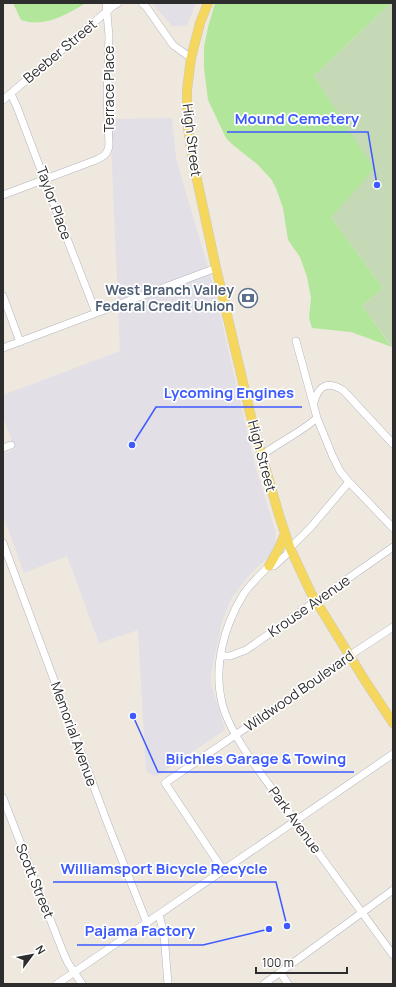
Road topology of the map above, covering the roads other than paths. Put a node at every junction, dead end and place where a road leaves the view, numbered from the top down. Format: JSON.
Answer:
{"nodes":[{"id":1,"x":106,"y":3,"type":"edge"},
{"id":2,"x":118,"y":3,"type":"edge"},
{"id":3,"x":142,"y":3,"type":"edge"},
{"id":4,"x":208,"y":3,"type":"edge"},
{"id":5,"x":108,"y":11,"type":"junction"},
{"id":6,"x":191,"y":58,"type":"junction"},
{"id":7,"x":11,"y":94,"type":"junction"},
{"id":8,"x":3,"y":100,"type":"edge"},
{"id":9,"x":45,"y":180,"type":"junction"},
{"id":10,"x":3,"y":195,"type":"edge"},
{"id":11,"x":216,"y":268,"type":"junction"},
{"id":12,"x":3,"y":296,"type":"edge"},
{"id":13,"x":96,"y":313,"type":"junction"},
{"id":14,"x":296,"y":341,"type":"dead end"},
{"id":15,"x":20,"y":342,"type":"junction"},
{"id":16,"x":3,"y":348,"type":"edge"},
{"id":17,"x":313,"y":402,"type":"junction"},
{"id":18,"x":317,"y":418,"type":"junction"},
{"id":19,"x":393,"y":444,"type":"edge"},
{"id":20,"x":11,"y":445,"type":"dead end"},
{"id":21,"x":3,"y":448,"type":"edge"},
{"id":22,"x":261,"y":456,"type":"junction"},
{"id":23,"x":349,"y":482,"type":"junction"},
{"id":24,"x":393,"y":528,"type":"edge"},
{"id":25,"x":285,"y":534,"type":"junction"},
{"id":26,"x":3,"y":543,"type":"edge"},
{"id":27,"x":393,"y":547,"type":"edge"},
{"id":28,"x":290,"y":548,"type":"junction"},
{"id":29,"x":270,"y":566,"type":"junction"},
{"id":30,"x":315,"y":601,"type":"junction"},
{"id":31,"x":393,"y":627,"type":"edge"},
{"id":32,"x":221,"y":656,"type":"junction"},
{"id":33,"x":349,"y":656,"type":"junction"},
{"id":34,"x":393,"y":723,"type":"edge"},
{"id":35,"x":236,"y":735,"type":"junction"},
{"id":36,"x":393,"y":754,"type":"edge"},
{"id":37,"x":3,"y":798,"type":"edge"},
{"id":38,"x":295,"y":821,"type":"junction"},
{"id":39,"x":224,"y":870,"type":"junction"},
{"id":40,"x":393,"y":890,"type":"edge"},
{"id":41,"x":362,"y":913,"type":"junction"},
{"id":42,"x":159,"y":915,"type":"junction"},
{"id":43,"x":147,"y":923,"type":"junction"},
{"id":44,"x":393,"y":955,"type":"edge"},
{"id":45,"x":280,"y":972,"type":"junction"},
{"id":46,"x":74,"y":973,"type":"junction"},
{"id":47,"x":57,"y":984,"type":"edge"},
{"id":48,"x":82,"y":984,"type":"edge"},
{"id":49,"x":168,"y":984,"type":"edge"},
{"id":50,"x":264,"y":984,"type":"edge"},
{"id":51,"x":288,"y":984,"type":"edge"}],
"edges":[{"from":1,"to":5,"type":"street","name":"Terrace Place"},
{"from":2,"to":5,"type":"street","name":"Beeber Street"},
{"from":3,"to":6,"type":"street"},
{"from":4,"to":6,"type":"main road","name":"High Street"},
{"from":5,"to":7,"type":"street","name":"Beeber Street"},
{"from":5,"to":9,"type":"street","name":"Terrace Place"},
{"from":6,"to":11,"type":"main road","name":"High Street"},
{"from":7,"to":8,"type":"street","name":"Beeber Street"},
{"from":7,"to":9,"type":"street","name":"Taylor Place"},
{"from":9,"to":10,"type":"street"},
{"from":9,"to":13,"type":"street","name":"Taylor Place"},
{"from":11,"to":13,"type":"street"},
{"from":11,"to":22,"type":"main road","name":"High Street"},
{"from":12,"to":15,"type":"street"},
{"from":13,"to":15,"type":"street"},
{"from":14,"to":17,"type":"street"},
{"from":15,"to":16,"type":"street"},
{"from":17,"to":18,"type":"street"},
{"from":17,"to":19,"type":"street"},
{"from":18,"to":22,"type":"street"},
{"from":18,"to":23,"type":"street"},
{"from":20,"to":21,"type":"street"},
{"from":22,"to":25,"type":"main road","name":"High Street"},
{"from":23,"to":24,"type":"street"},
{"from":23,"to":28,"type":"street","name":"Park Avenue"},
{"from":25,"to":28,"type":"main road","name":"High Street"},
{"from":25,"to":29,"type":"main road"},
{"from":26,"to":43,"type":"street","name":"Memorial Avenue"},
{"from":27,"to":30,"type":"street","name":"Krouse Avenue"},
{"from":28,"to":29,"type":"street","name":"Park Avenue"},
{"from":28,"to":30,"type":"main road","name":"High Street"},
{"from":29,"to":32,"type":"street","name":"Park Avenue"},
{"from":30,"to":32,"type":"street","name":"Krouse Avenue"},
{"from":30,"to":33,"type":"main road","name":"High Street"},
{"from":31,"to":33,"type":"street","name":"Wildwood Boulevard"},
{"from":32,"to":35,"type":"street","name":"Park Avenue"},
{"from":33,"to":34,"type":"main road","name":"High Street"},
{"from":33,"to":35,"type":"street","name":"Wildwood Boulevard"},
{"from":35,"to":38,"type":"street","name":"Park Avenue"},
{"from":35,"to":39,"type":"street","name":"Wildwood Boulevard"},
{"from":36,"to":38,"type":"street"},
{"from":37,"to":46,"type":"street","name":"Scott Street"},
{"from":38,"to":39,"type":"street"},
{"from":38,"to":41,"type":"street","name":"Park Avenue"},
{"from":39,"to":42,"type":"street"},
{"from":40,"to":41,"type":"street"},
{"from":41,"to":44,"type":"street","name":"Park Avenue"},
{"from":41,"to":45,"type":"street"},
{"from":42,"to":43,"type":"street"},
{"from":42,"to":49,"type":"street"},
{"from":43,"to":46,"type":"street"},
{"from":45,"to":50,"type":"street"},
{"from":45,"to":51,"type":"street"},
{"from":46,"to":47,"type":"street"},
{"from":46,"to":48,"type":"street","name":"Scott Street"}]}
